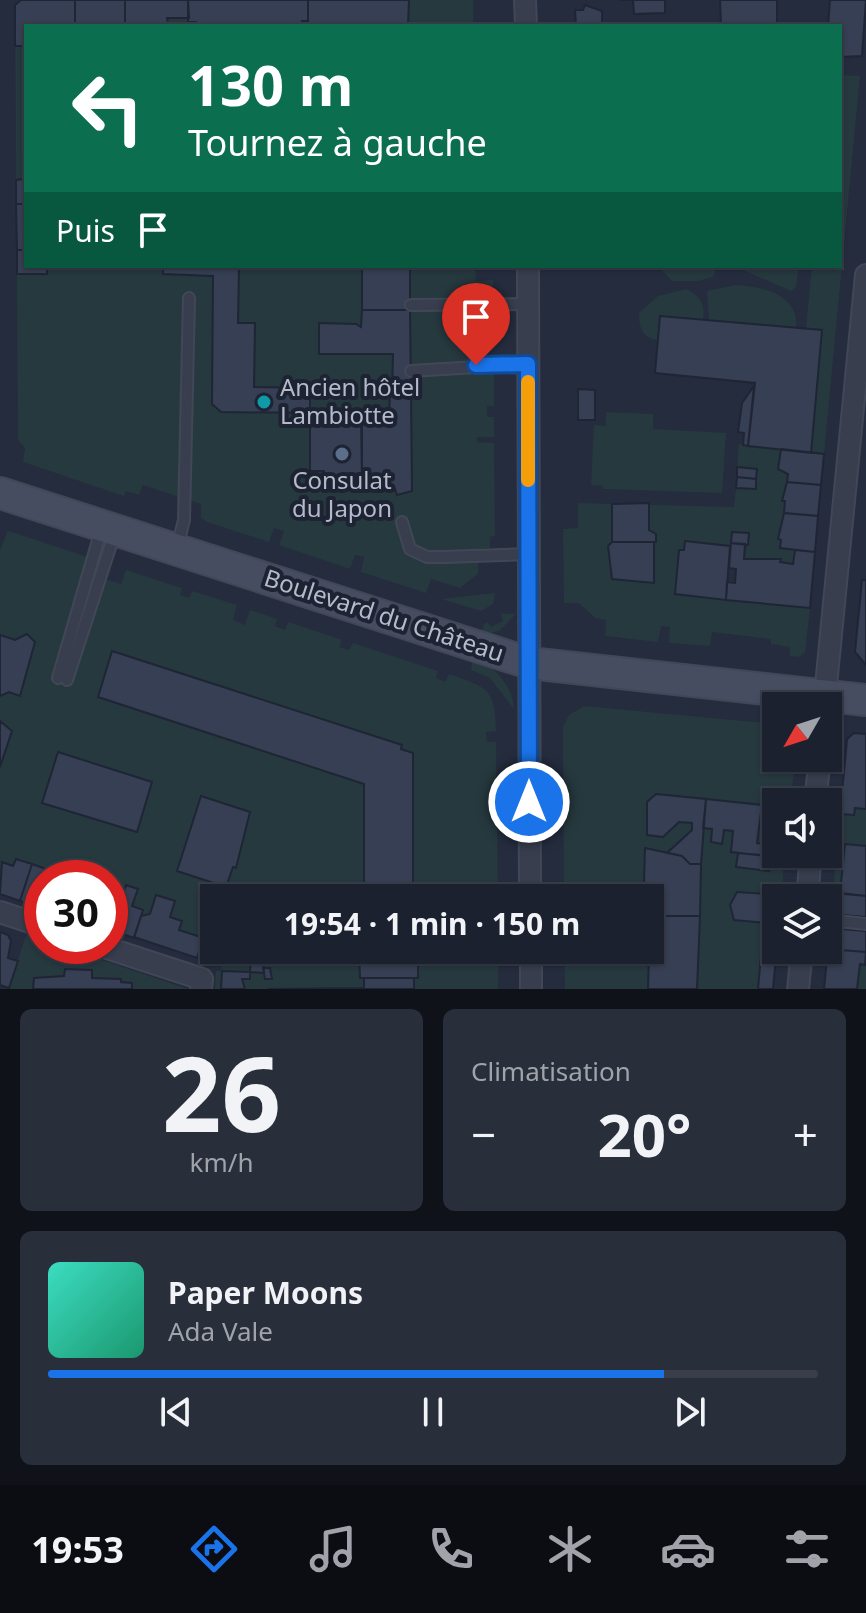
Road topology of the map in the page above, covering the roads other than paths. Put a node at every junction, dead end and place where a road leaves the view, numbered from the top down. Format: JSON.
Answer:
{"nodes":[{"id":1,"x":525,"y":0,"type":"edge"},
{"id":2,"x":526,"y":24,"type":"edge"},
{"id":3,"x":528,"y":268,"type":"edge"},
{"id":4,"x":866,"y":275,"type":"edge"},
{"id":5,"x":189,"y":298,"type":"dead end"},
{"id":6,"x":527,"y":304,"type":"junction"},
{"id":7,"x":411,"y":305,"type":"dead end"},
{"id":8,"x":528,"y":364,"type":"junction"},
{"id":9,"x":411,"y":371,"type":"dead end"},
{"id":10,"x":0,"y":493,"type":"edge"},
{"id":11,"x":402,"y":522,"type":"dead end"},
{"id":12,"x":109,"y":528,"type":"junction"},
{"id":13,"x":176,"y":550,"type":"junction"},
{"id":14,"x":529,"y":554,"type":"junction"},
{"id":15,"x":529,"y":663,"type":"junction"},
{"id":16,"x":62,"y":679,"type":"dead end"},
{"id":17,"x":762,"y":692,"type":"edge"},
{"id":18,"x":826,"y":692,"type":"edge"},
{"id":19,"x":842,"y":700,"type":"edge"},
{"id":20,"x":866,"y":700,"type":"edge"},
{"id":21,"x":530,"y":884,"type":"edge"},
{"id":22,"x":0,"y":912,"type":"edge"},
{"id":23,"x":24,"y":920,"type":"edge"},
{"id":24,"x":842,"y":921,"type":"edge"},
{"id":25,"x":866,"y":924,"type":"edge"},
{"id":26,"x":128,"y":955,"type":"edge"},
{"id":27,"x":531,"y":964,"type":"edge"},
{"id":28,"x":801,"y":964,"type":"edge"},
{"id":29,"x":201,"y":989,"type":"edge"},
{"id":30,"x":531,"y":989,"type":"edge"},
{"id":31,"x":798,"y":989,"type":"edge"}],
"edges":[{"from":1,"to":2,"type":"street"},
{"from":3,"to":6,"type":"street"},
{"from":4,"to":18,"type":"street"},
{"from":5,"to":13,"type":"lane"},
{"from":6,"to":7,"type":"lane"},
{"from":6,"to":8,"type":"street"},
{"from":8,"to":9,"type":"lane"},
{"from":8,"to":14,"type":"street"},
{"from":10,"to":12,"type":"street","name":"Boulevard du Château"},
{"from":11,"to":14,"type":"lane"},
{"from":12,"to":13,"type":"street","name":"Boulevard du Château"},
{"from":12,"to":16,"type":"lane"},
{"from":13,"to":15,"type":"street","name":"Boulevard du Château"},
{"from":14,"to":15,"type":"street"},
{"from":15,"to":17,"type":"street","name":"Boulevard du Château"},
{"from":15,"to":21,"type":"street"},
{"from":19,"to":20,"type":"street","name":"Boulevard du Château"},
{"from":22,"to":23,"type":"street"},
{"from":24,"to":25,"type":"lane"},
{"from":26,"to":29,"type":"street"},
{"from":27,"to":30,"type":"street"},
{"from":28,"to":31,"type":"street"}]}
